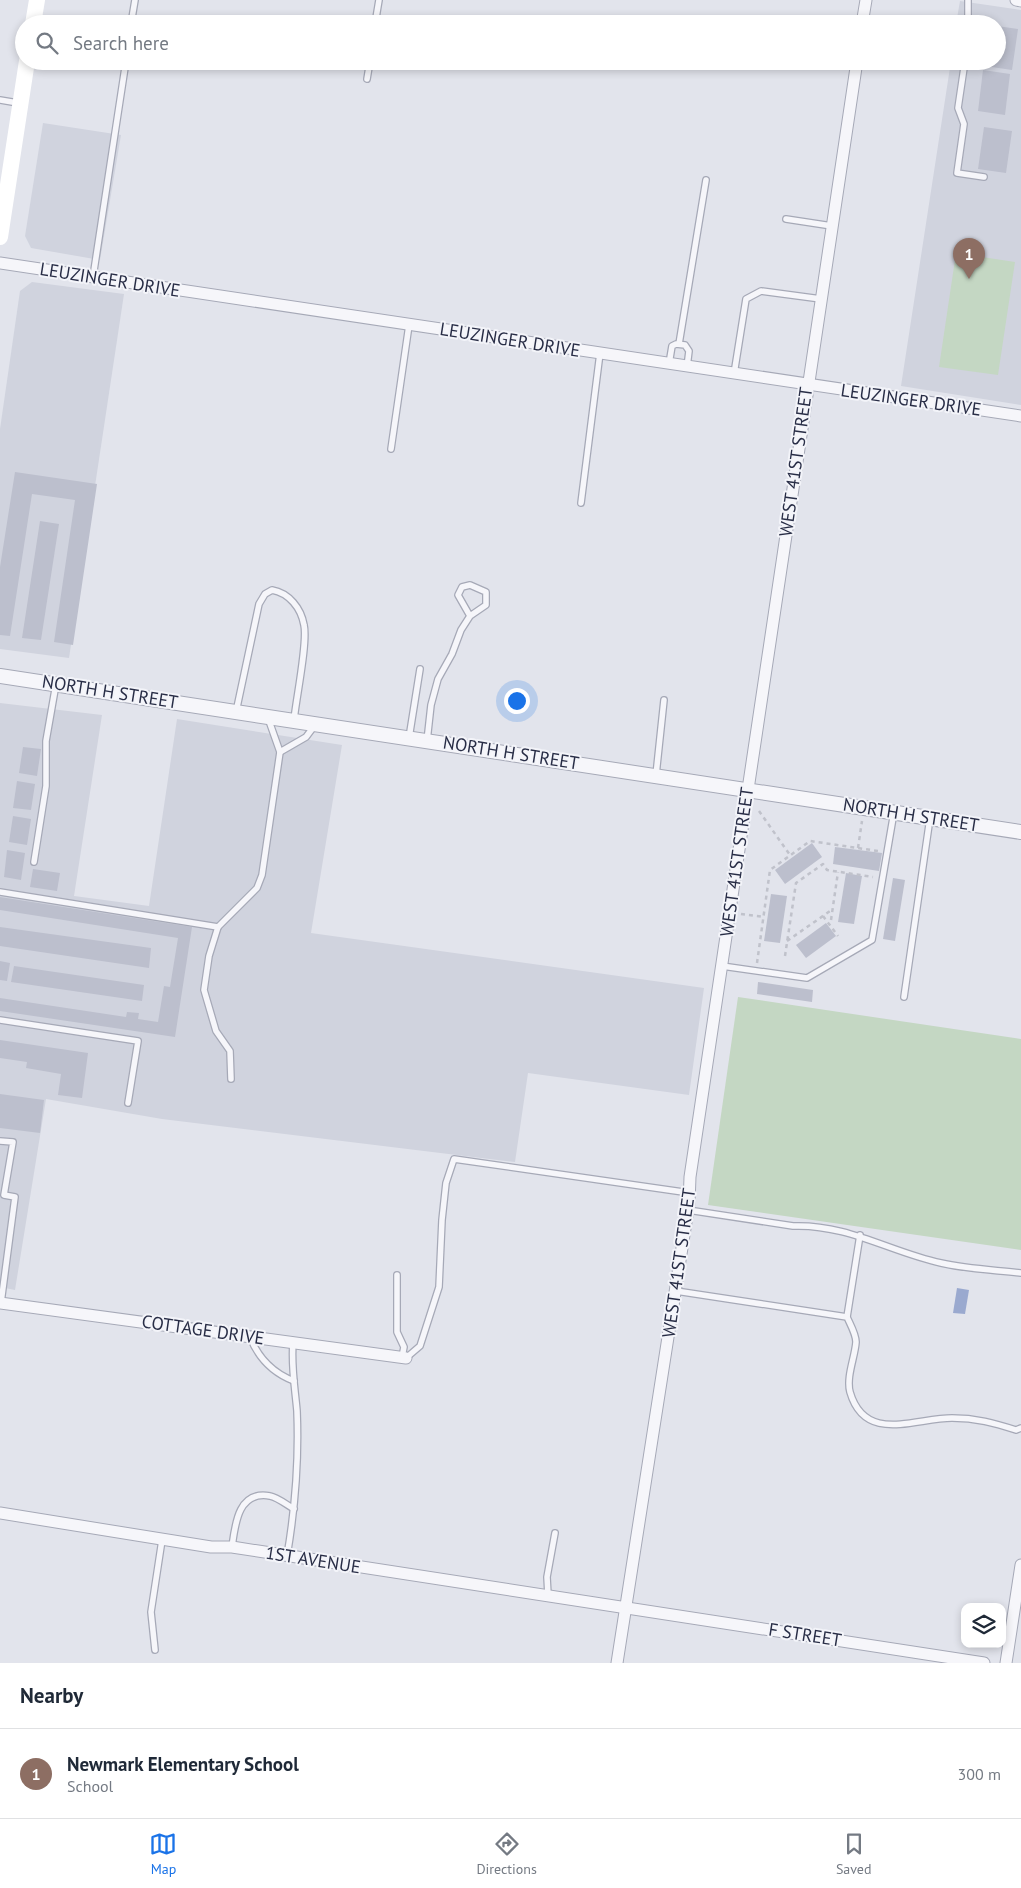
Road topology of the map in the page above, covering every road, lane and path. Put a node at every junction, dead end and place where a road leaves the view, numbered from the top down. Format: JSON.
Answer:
{"nodes":[{"id":1,"x":37,"y":0,"type":"edge"},
{"id":2,"x":135,"y":0,"type":"edge"},
{"id":3,"x":379,"y":0,"type":"edge"},
{"id":4,"x":866,"y":0,"type":"edge"},
{"id":5,"x":968,"y":0,"type":"edge"},
{"id":6,"x":1016,"y":0,"type":"edge"},
{"id":7,"x":1021,"y":1,"type":"edge"},
{"id":8,"x":34,"y":15,"type":"edge"},
{"id":9,"x":133,"y":15,"type":"edge"},
{"id":10,"x":376,"y":15,"type":"edge"},
{"id":11,"x":864,"y":15,"type":"edge"},
{"id":12,"x":968,"y":15,"type":"edge"},
{"id":13,"x":26,"y":70,"type":"edge"},
{"id":14,"x":125,"y":70,"type":"edge"},
{"id":15,"x":368,"y":70,"type":"edge"},
{"id":16,"x":856,"y":70,"type":"edge"},
{"id":17,"x":964,"y":70,"type":"edge"},
{"id":18,"x":367,"y":79,"type":"dead end"},
{"id":19,"x":0,"y":100,"type":"edge"},
{"id":20,"x":20,"y":103,"type":"junction"},
{"id":21,"x":984,"y":177,"type":"dead end"},
{"id":22,"x":706,"y":180,"type":"dead end"},
{"id":23,"x":786,"y":219,"type":"dead end"},
{"id":24,"x":832,"y":226,"type":"junction"},
{"id":25,"x":0,"y":237,"type":"edge"},
{"id":26,"x":0,"y":263,"type":"edge"},
{"id":27,"x":93,"y":277,"type":"junction"},
{"id":28,"x":821,"y":299,"type":"junction"},
{"id":29,"x":409,"y":325,"type":"junction"},
{"id":30,"x":679,"y":344,"type":"junction"},
{"id":31,"x":600,"y":353,"type":"junction"},
{"id":32,"x":669,"y":364,"type":"junction"},
{"id":33,"x":687,"y":366,"type":"junction"},
{"id":34,"x":734,"y":374,"type":"junction"},
{"id":35,"x":808,"y":385,"type":"junction"},
{"id":36,"x":1021,"y":416,"type":"edge"},
{"id":37,"x":392,"y":449,"type":"dead end"},
{"id":38,"x":581,"y":503,"type":"dead end"},
{"id":39,"x":470,"y":616,"type":"junction"},
{"id":40,"x":420,"y":669,"type":"dead end"},
{"id":41,"x":0,"y":676,"type":"edge"},
{"id":42,"x":56,"y":684,"type":"junction"},
{"id":43,"x":664,"y":700,"type":"dead end"},
{"id":44,"x":236,"y":712,"type":"junction"},
{"id":45,"x":268,"y":716,"type":"junction"},
{"id":46,"x":294,"y":720,"type":"junction"},
{"id":47,"x":316,"y":724,"type":"junction"},
{"id":48,"x":409,"y":738,"type":"junction"},
{"id":49,"x":427,"y":740,"type":"junction"},
{"id":50,"x":280,"y":752,"type":"junction"},
{"id":51,"x":656,"y":775,"type":"junction"},
{"id":52,"x":748,"y":789,"type":"junction"},
{"id":53,"x":759,"y":811,"type":"dead end"},
{"id":54,"x":894,"y":812,"type":"junction"},
{"id":55,"x":930,"y":818,"type":"junction"},
{"id":56,"x":862,"y":821,"type":"dead end"},
{"id":57,"x":1021,"y":832,"type":"edge"},
{"id":58,"x":858,"y":848,"type":"junction"},
{"id":59,"x":887,"y":853,"type":"junction"},
{"id":60,"x":790,"y":856,"type":"junction"},
{"id":61,"x":34,"y":862,"type":"dead end"},
{"id":62,"x":838,"y":872,"type":"junction"},
{"id":63,"x":882,"y":878,"type":"junction"},
{"id":64,"x":0,"y":892,"type":"edge"},
{"id":65,"x":833,"y":909,"type":"junction"},
{"id":66,"x":741,"y":914,"type":"dead end"},
{"id":67,"x":822,"y":916,"type":"junction"},
{"id":68,"x":764,"y":917,"type":"junction"},
{"id":69,"x":831,"y":920,"type":"dead end"},
{"id":70,"x":218,"y":928,"type":"junction"},
{"id":71,"x":838,"y":936,"type":"dead end"},
{"id":72,"x":787,"y":941,"type":"junction"},
{"id":73,"x":785,"y":956,"type":"dead end"},
{"id":74,"x":722,"y":966,"type":"junction"},
{"id":75,"x":756,"y":971,"type":"junction"},
{"id":76,"x":904,"y":997,"type":"dead end"},
{"id":77,"x":0,"y":1020,"type":"edge"},
{"id":78,"x":231,"y":1079,"type":"dead end"},
{"id":79,"x":128,"y":1103,"type":"dead end"},
{"id":80,"x":0,"y":1141,"type":"edge"},
{"id":81,"x":690,"y":1193,"type":"junction"},
{"id":82,"x":688,"y":1210,"type":"junction"},
{"id":83,"x":860,"y":1235,"type":"junction"},
{"id":84,"x":1021,"y":1273,"type":"edge"},
{"id":85,"x":397,"y":1275,"type":"dead end"},
{"id":86,"x":676,"y":1291,"type":"junction"},
{"id":87,"x":1,"y":1303,"type":"edge"},
{"id":88,"x":847,"y":1317,"type":"junction"},
{"id":89,"x":250,"y":1337,"type":"junction"},
{"id":90,"x":293,"y":1343,"type":"junction"},
{"id":91,"x":404,"y":1358,"type":"junction"},
{"id":92,"x":294,"y":1381,"type":"junction"},
{"id":93,"x":1021,"y":1428,"type":"edge"},
{"id":94,"x":294,"y":1508,"type":"junction"},
{"id":95,"x":0,"y":1513,"type":"edge"},
{"id":96,"x":555,"y":1533,"type":"dead end"},
{"id":97,"x":162,"y":1540,"type":"junction"},
{"id":98,"x":232,"y":1547,"type":"junction"},
{"id":99,"x":287,"y":1556,"type":"junction"},
{"id":100,"x":1021,"y":1565,"type":"edge"},
{"id":101,"x":548,"y":1595,"type":"junction"},
{"id":102,"x":626,"y":1607,"type":"junction"},
{"id":103,"x":155,"y":1650,"type":"dead end"},
{"id":104,"x":617,"y":1663,"type":"edge"},
{"id":105,"x":984,"y":1663,"type":"edge"},
{"id":106,"x":1006,"y":1663,"type":"edge"}],
"edges":[{"from":1,"to":8,"type":"main road"},
{"from":2,"to":9,"type":"lane"},
{"from":3,"to":10,"type":"lane"},
{"from":4,"to":11,"type":"street"},
{"from":5,"to":12,"type":"lane"},
{"from":6,"to":7,"type":"street"},
{"from":13,"to":20,"type":"main road"},
{"from":14,"to":27,"type":"lane"},
{"from":15,"to":18,"type":"lane"},
{"from":16,"to":24,"type":"street","name":"WEST 41ST STREET"},
{"from":17,"to":21,"type":"lane"},
{"from":19,"to":20,"type":"lane"},
{"from":20,"to":25,"type":"main road"},
{"from":22,"to":30,"type":"lane"},
{"from":23,"to":24,"type":"lane"},
{"from":24,"to":28,"type":"street","name":"WEST 41ST STREET"},
{"from":26,"to":27,"type":"street","name":"LEUZINGER DRIVE"},
{"from":27,"to":29,"type":"street","name":"LEUZINGER DRIVE"},
{"from":28,"to":34,"type":"lane"},
{"from":28,"to":35,"type":"street","name":"WEST 41ST STREET"},
{"from":29,"to":31,"type":"street","name":"LEUZINGER DRIVE"},
{"from":29,"to":37,"type":"lane"},
{"from":30,"to":32,"type":"lane"},
{"from":30,"to":33,"type":"lane"},
{"from":31,"to":32,"type":"street","name":"LEUZINGER DRIVE"},
{"from":31,"to":38,"type":"lane"},
{"from":32,"to":33,"type":"street","name":"LEUZINGER DRIVE"},
{"from":33,"to":34,"type":"street","name":"LEUZINGER DRIVE"},
{"from":34,"to":35,"type":"street","name":"LEUZINGER DRIVE"},
{"from":35,"to":36,"type":"street","name":"LEUZINGER DRIVE"},
{"from":35,"to":52,"type":"street","name":"WEST 41ST STREET"},
{"from":39,"to":39,"type":"lane"},
{"from":39,"to":49,"type":"lane"},
{"from":40,"to":48,"type":"lane"},
{"from":41,"to":42,"type":"street","name":"NORTH H STREET"},
{"from":42,"to":44,"type":"street","name":"NORTH H STREET"},
{"from":42,"to":61,"type":"lane"},
{"from":43,"to":51,"type":"lane"},
{"from":44,"to":45,"type":"street","name":"NORTH H STREET"},
{"from":44,"to":46,"type":"lane"},
{"from":45,"to":46,"type":"street","name":"NORTH H STREET"},
{"from":45,"to":50,"type":"lane"},
{"from":46,"to":47,"type":"street","name":"NORTH H STREET"},
{"from":47,"to":48,"type":"street","name":"NORTH H STREET"},
{"from":47,"to":50,"type":"lane"},
{"from":48,"to":49,"type":"street","name":"NORTH H STREET"},
{"from":49,"to":51,"type":"street","name":"NORTH H STREET"},
{"from":50,"to":70,"type":"lane"},
{"from":51,"to":52,"type":"street","name":"NORTH H STREET"},
{"from":52,"to":54,"type":"street","name":"NORTH H STREET"},
{"from":52,"to":74,"type":"street","name":"WEST 41ST STREET"},
{"from":53,"to":60,"type":"path"},
{"from":54,"to":55,"type":"street","name":"NORTH H STREET"},
{"from":54,"to":59,"type":"lane"},
{"from":55,"to":57,"type":"street","name":"NORTH H STREET"},
{"from":55,"to":76,"type":"lane"},
{"from":56,"to":58,"type":"path"},
{"from":58,"to":59,"type":"path"},
{"from":58,"to":60,"type":"path"},
{"from":59,"to":63,"type":"lane"},
{"from":60,"to":68,"type":"path"},
{"from":62,"to":63,"type":"path"},
{"from":62,"to":65,"type":"path"},
{"from":62,"to":72,"type":"path"},
{"from":63,"to":75,"type":"lane"},
{"from":64,"to":70,"type":"lane"},
{"from":65,"to":67,"type":"path"},
{"from":65,"to":69,"type":"path"},
{"from":66,"to":68,"type":"path"},
{"from":67,"to":71,"type":"path"},
{"from":67,"to":72,"type":"path"},
{"from":68,"to":75,"type":"path"},
{"from":70,"to":78,"type":"lane"},
{"from":72,"to":73,"type":"path"},
{"from":74,"to":75,"type":"lane"},
{"from":74,"to":81,"type":"street","name":"WEST 41ST STREET"},
{"from":77,"to":79,"type":"lane"},
{"from":80,"to":87,"type":"lane"},
{"from":81,"to":82,"type":"street","name":"WEST 41ST STREET"},
{"from":81,"to":91,"type":"lane"},
{"from":82,"to":83,"type":"lane"},
{"from":82,"to":86,"type":"street","name":"WEST 41ST STREET"},
{"from":83,"to":84,"type":"lane"},
{"from":83,"to":88,"type":"lane"},
{"from":85,"to":91,"type":"lane"},
{"from":86,"to":88,"type":"lane"},
{"from":86,"to":102,"type":"street","name":"WEST 41ST STREET"},
{"from":87,"to":89,"type":"street","name":"COTTAGE DRIVE"},
{"from":88,"to":93,"type":"lane"},
{"from":89,"to":90,"type":"street","name":"COTTAGE DRIVE"},
{"from":89,"to":92,"type":"lane"},
{"from":90,"to":91,"type":"street","name":"COTTAGE DRIVE"},
{"from":90,"to":92,"type":"lane"},
{"from":92,"to":94,"type":"lane"},
{"from":94,"to":98,"type":"lane"},
{"from":94,"to":99,"type":"lane"},
{"from":95,"to":97,"type":"street","name":"1ST AVENUE"},
{"from":96,"to":101,"type":"lane"},
{"from":97,"to":98,"type":"street","name":"1ST AVENUE"},
{"from":97,"to":103,"type":"lane"},
{"from":98,"to":99,"type":"street","name":"1ST AVENUE"},
{"from":99,"to":101,"type":"street","name":"1ST AVENUE"},
{"from":100,"to":106,"type":"street"},
{"from":101,"to":102,"type":"street","name":"1ST AVENUE"},
{"from":102,"to":104,"type":"street","name":"WEST 41ST STREET"},
{"from":102,"to":105,"type":"street","name":"F STREET"}]}
